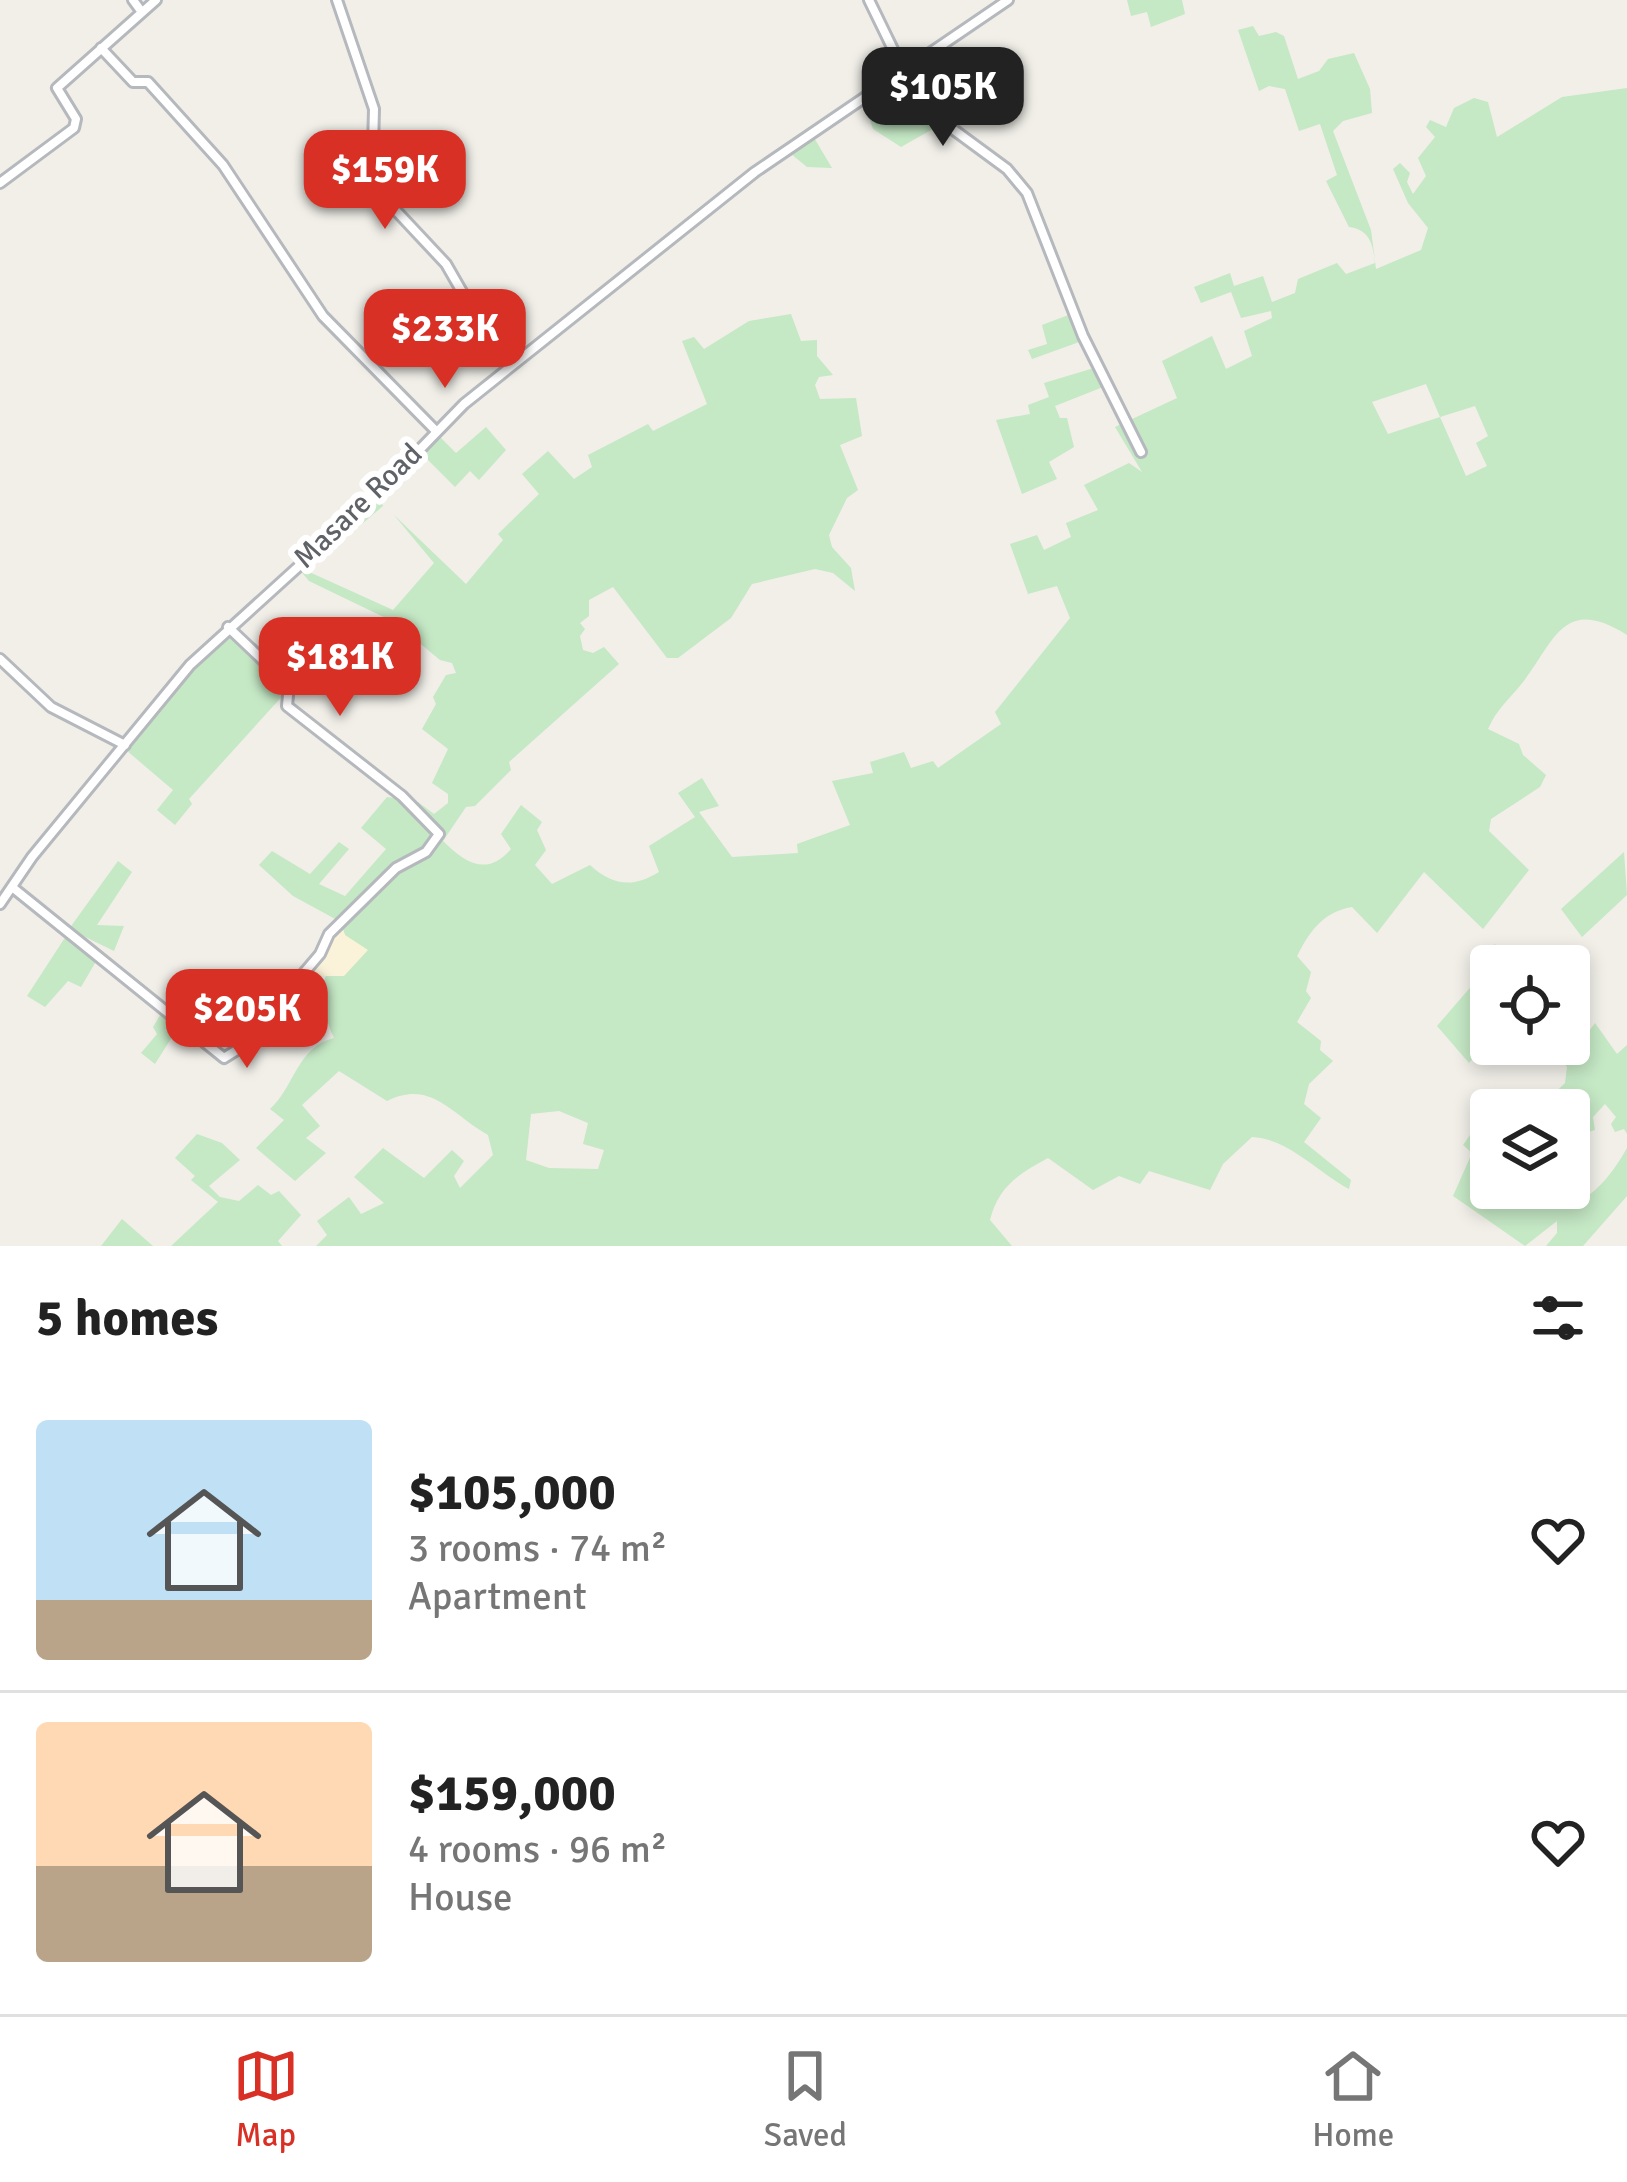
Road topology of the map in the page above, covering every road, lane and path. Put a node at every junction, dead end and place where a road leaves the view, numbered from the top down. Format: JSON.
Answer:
{"nodes":[{"id":1,"x":133,"y":0,"type":"edge"},
{"id":2,"x":156,"y":0,"type":"edge"},
{"id":3,"x":337,"y":0,"type":"edge"},
{"id":4,"x":869,"y":0,"type":"edge"},
{"id":5,"x":1008,"y":0,"type":"edge"},
{"id":6,"x":141,"y":11,"type":"junction"},
{"id":7,"x":101,"y":48,"type":"junction"},
{"id":8,"x":904,"y":69,"type":"junction"},
{"id":9,"x":0,"y":184,"type":"edge"},
{"id":10,"x":519,"y":357,"type":"junction"},
{"id":11,"x":436,"y":430,"type":"junction"},
{"id":12,"x":1141,"y":452,"type":"dead end"},
{"id":13,"x":229,"y":627,"type":"junction"},
{"id":14,"x":0,"y":659,"type":"edge"},
{"id":15,"x":125,"y":745,"type":"junction"},
{"id":16,"x":12,"y":887,"type":"junction"},
{"id":17,"x":0,"y":904,"type":"edge"}],
"edges":[{"from":1,"to":6,"type":"street"},
{"from":2,"to":6,"type":"street"},
{"from":3,"to":10,"type":"street"},
{"from":4,"to":8,"type":"street"},
{"from":5,"to":8,"type":"street","name":"Masare Road"},
{"from":6,"to":7,"type":"street"},
{"from":7,"to":9,"type":"street"},
{"from":7,"to":11,"type":"street"},
{"from":8,"to":10,"type":"street","name":"Masare Road"},
{"from":8,"to":12,"type":"street"},
{"from":10,"to":11,"type":"street","name":"Masare Road"},
{"from":11,"to":13,"type":"street","name":"Masare Road"},
{"from":13,"to":15,"type":"street","name":"Masare Road"},
{"from":13,"to":16,"type":"street"},
{"from":14,"to":15,"type":"street"},
{"from":15,"to":16,"type":"street","name":"Masare Road"},
{"from":16,"to":17,"type":"street","name":"Masare Road"}]}
